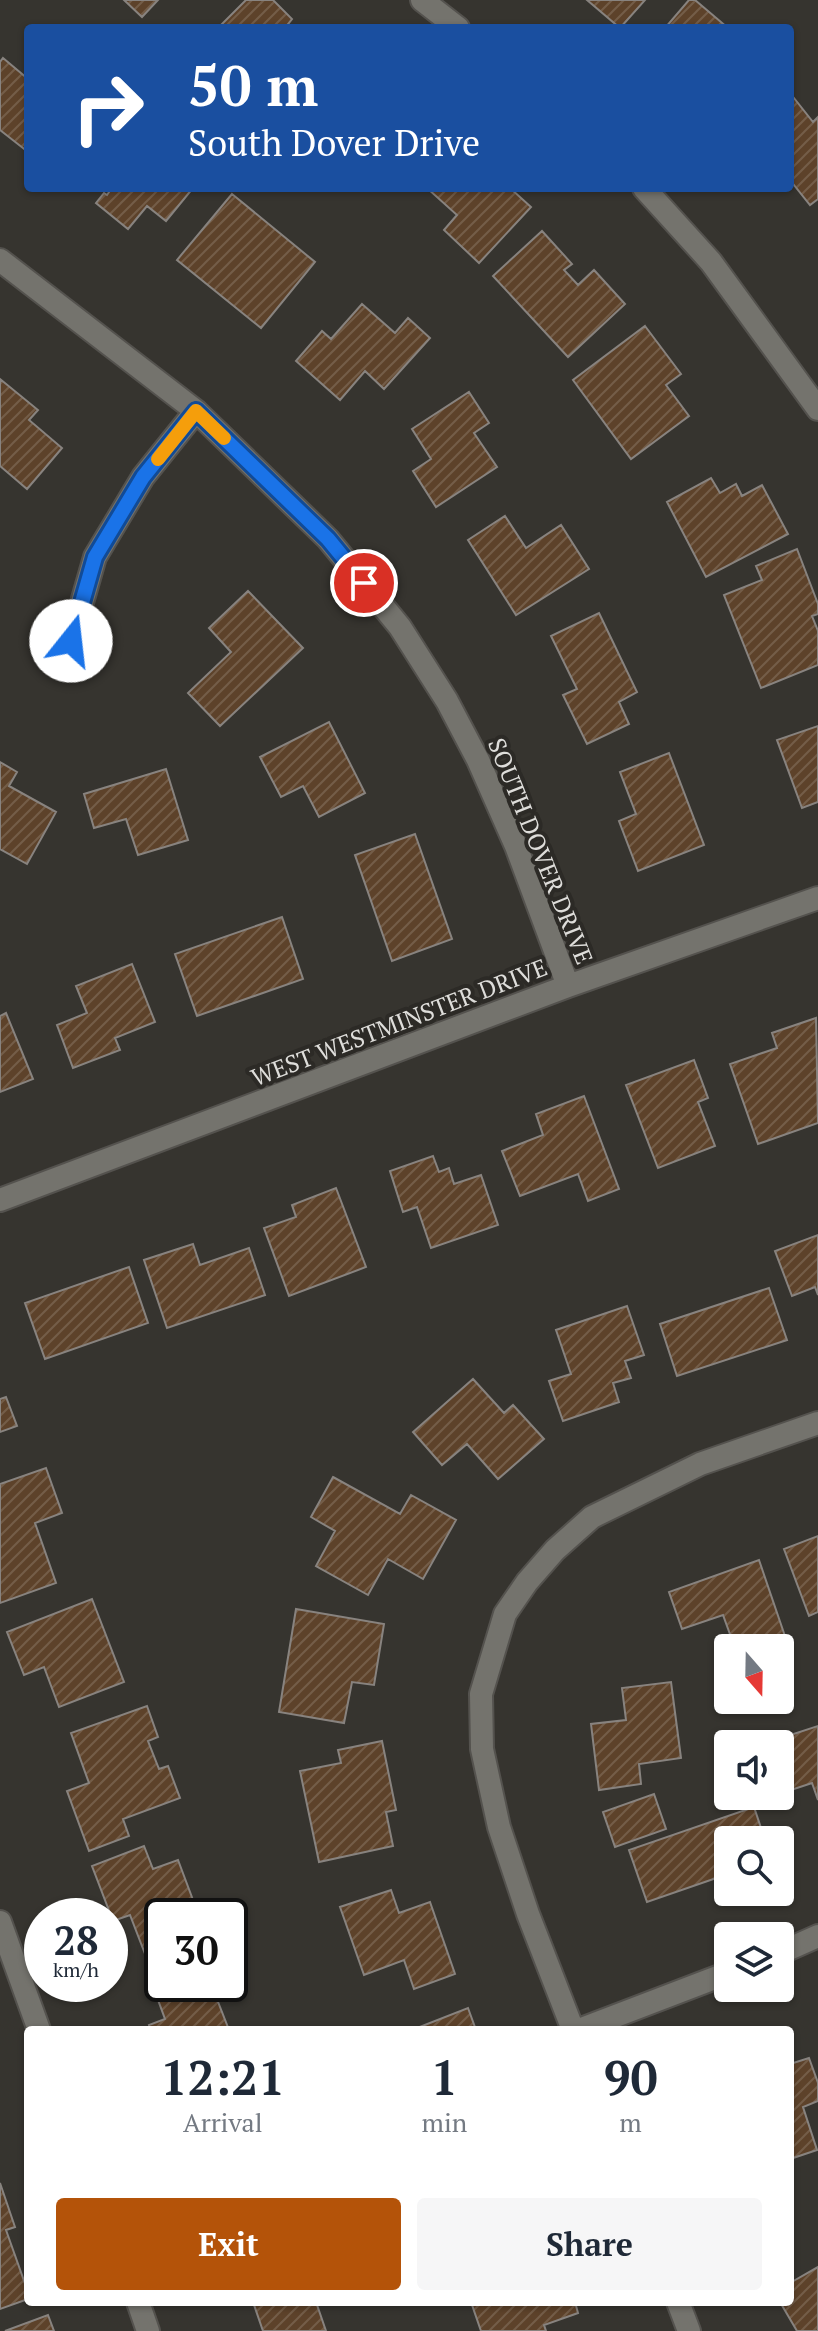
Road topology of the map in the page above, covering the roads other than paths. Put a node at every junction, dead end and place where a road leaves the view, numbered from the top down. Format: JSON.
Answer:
{"nodes":[{"id":1,"x":422,"y":0,"type":"edge"},
{"id":2,"x":453,"y":24,"type":"edge"},
{"id":3,"x":648,"y":192,"type":"edge"},
{"id":4,"x":0,"y":260,"type":"edge"},
{"id":5,"x":818,"y":409,"type":"edge"},
{"id":6,"x":196,"y":411,"type":"junction"},
{"id":7,"x":71,"y":641,"type":"dead end"},
{"id":8,"x":818,"y":898,"type":"edge"},
{"id":9,"x":568,"y":986,"type":"junction"},
{"id":10,"x":0,"y":1200,"type":"edge"},
{"id":11,"x":818,"y":1423,"type":"edge"},
{"id":12,"x":0,"y":1922,"type":"edge"},
{"id":13,"x":818,"y":1936,"type":"edge"},
{"id":14,"x":794,"y":1947,"type":"edge"},
{"id":15,"x":714,"y":1978,"type":"edge"},
{"id":16,"x":38,"y":2026,"type":"edge"},
{"id":17,"x":574,"y":2026,"type":"edge"},
{"id":18,"x":587,"y":2026,"type":"edge"},
{"id":19,"x":139,"y":2306,"type":"edge"},
{"id":20,"x":680,"y":2306,"type":"edge"},
{"id":21,"x":148,"y":2331,"type":"edge"},
{"id":22,"x":689,"y":2331,"type":"edge"}],
"edges":[{"from":1,"to":2,"type":"street"},
{"from":3,"to":5,"type":"street"},
{"from":4,"to":6,"type":"street","name":"SOUTH DOVER DRIVE"},
{"from":6,"to":7,"type":"street"},
{"from":6,"to":9,"type":"street","name":"SOUTH DOVER DRIVE"},
{"from":8,"to":9,"type":"street","name":"WEST WESTMINSTER DRIVE"},
{"from":9,"to":10,"type":"street","name":"WEST WESTMINSTER DRIVE"},
{"from":11,"to":17,"type":"street"},
{"from":12,"to":16,"type":"street"},
{"from":13,"to":14,"type":"street"},
{"from":15,"to":18,"type":"street"},
{"from":19,"to":21,"type":"street"},
{"from":20,"to":22,"type":"street"}]}
